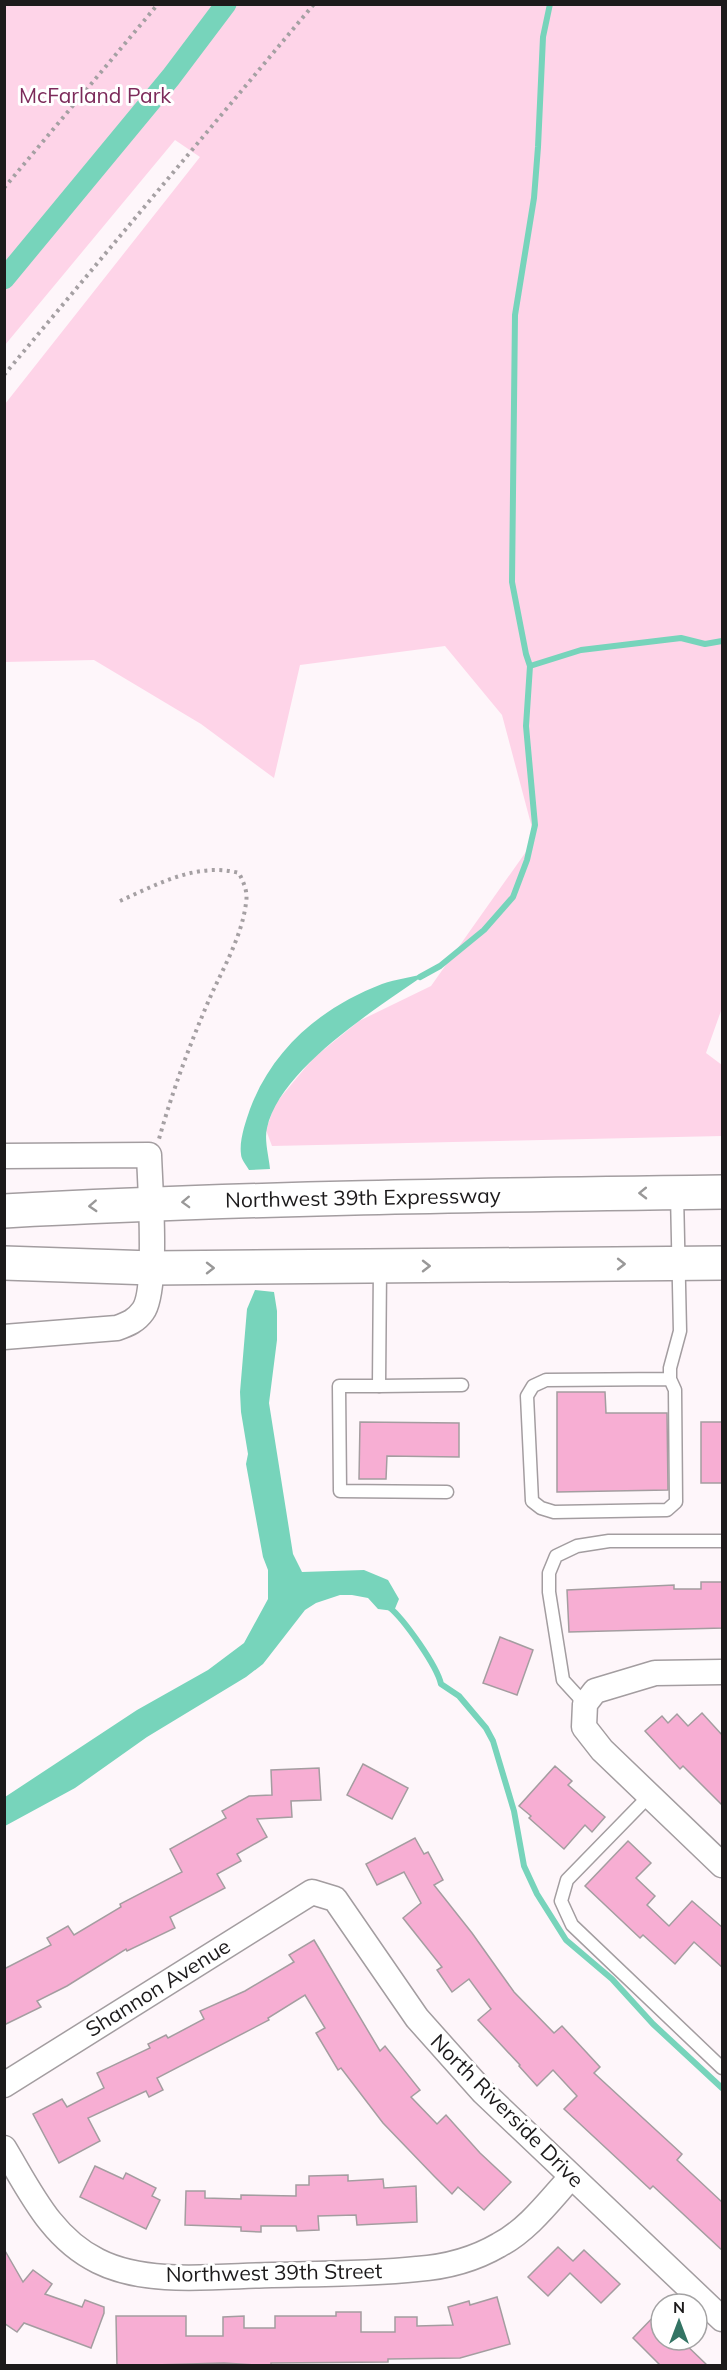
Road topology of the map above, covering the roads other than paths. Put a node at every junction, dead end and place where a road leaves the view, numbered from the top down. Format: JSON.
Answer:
{"nodes":[{"id":1,"x":4,"y":1156,"type":"edge"},
{"id":2,"x":677,"y":1192,"type":"junction"},
{"id":3,"x":723,"y":1192,"type":"edge"},
{"id":4,"x":152,"y":1203,"type":"junction"},
{"id":5,"x":4,"y":1211,"type":"edge"},
{"id":6,"x":4,"y":1263,"type":"edge"},
{"id":7,"x":723,"y":1263,"type":"edge"},
{"id":8,"x":678,"y":1264,"type":"junction"},
{"id":9,"x":380,"y":1266,"type":"junction"},
{"id":10,"x":152,"y":1268,"type":"junction"},
{"id":11,"x":4,"y":1337,"type":"edge"},
{"id":12,"x":670,"y":1379,"type":"junction"},
{"id":13,"x":462,"y":1385,"type":"dead end"},
{"id":14,"x":380,"y":1386,"type":"junction"},
{"id":15,"x":447,"y":1492,"type":"dead end"},
{"id":16,"x":723,"y":1541,"type":"edge"},
{"id":17,"x":723,"y":1672,"type":"edge"},
{"id":18,"x":585,"y":1704,"type":"junction"},
{"id":19,"x":648,"y":1797,"type":"junction"},
{"id":20,"x":723,"y":1865,"type":"edge"},
{"id":21,"x":312,"y":1892,"type":"joint"},
{"id":22,"x":723,"y":2068,"type":"edge"},
{"id":23,"x":4,"y":2085,"type":"edge"},
{"id":24,"x":4,"y":2148,"type":"edge"},
{"id":25,"x":571,"y":2177,"type":"junction"},
{"id":26,"x":723,"y":2319,"type":"edge"}],
"edges":[{"from":1,"to":4,"type":"street"},
{"from":2,"to":3,"type":"highway","name":"Northwest 39th Expressway"},
{"from":2,"to":4,"type":"highway","name":"Northwest 39th Expressway","one_way":true},
{"from":2,"to":8,"type":"lane"},
{"from":4,"to":5,"type":"highway","name":"Northwest 39th Expressway","one_way":true},
{"from":4,"to":10,"type":"street"},
{"from":6,"to":10,"type":"highway"},
{"from":7,"to":8,"type":"highway"},
{"from":9,"to":8,"type":"highway","one_way":true},
{"from":8,"to":12,"type":"lane"},
{"from":10,"to":9,"type":"highway","one_way":true},
{"from":9,"to":14,"type":"lane"},
{"from":10,"to":11,"type":"street"},
{"from":12,"to":12,"type":"lane"},
{"from":13,"to":14,"type":"lane"},
{"from":14,"to":15,"type":"lane"},
{"from":16,"to":18,"type":"lane"},
{"from":17,"to":18,"type":"street"},
{"from":18,"to":19,"type":"street"},
{"from":19,"to":20,"type":"street"},
{"from":19,"to":22,"type":"lane"},
{"from":21,"to":23,"type":"street","name":"Shannon Avenue"},
{"from":21,"to":25,"type":"street","name":"North Riverside Drive"},
{"from":24,"to":25,"type":"street","name":"Northwest 39th Street"},
{"from":25,"to":26,"type":"street","name":"North Riverside Drive"}]}
